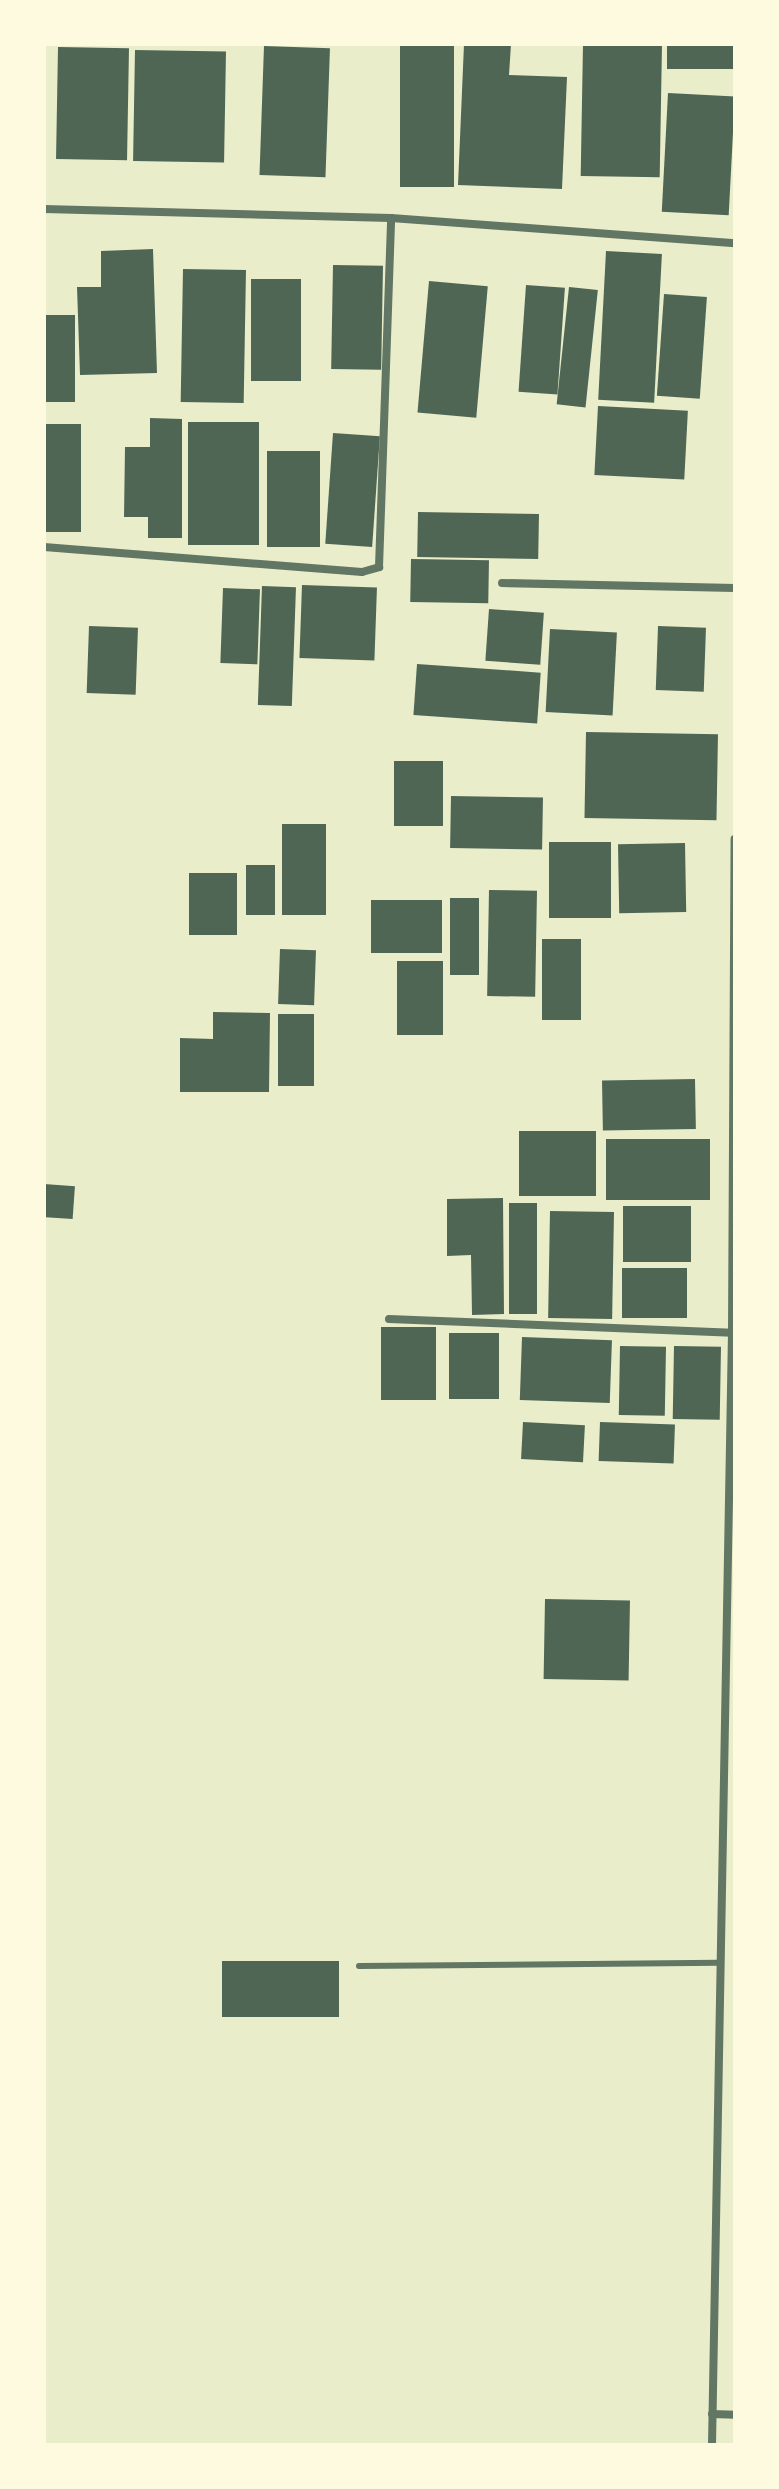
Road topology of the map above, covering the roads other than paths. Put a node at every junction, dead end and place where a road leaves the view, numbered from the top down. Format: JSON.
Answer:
{"nodes":[{"id":1,"x":44,"y":209,"type":"edge"},
{"id":2,"x":391,"y":218,"type":"junction"},
{"id":3,"x":735,"y":243,"type":"edge"},
{"id":4,"x":44,"y":547,"type":"edge"},
{"id":5,"x":502,"y":583,"type":"dead end"},
{"id":6,"x":735,"y":588,"type":"edge"},
{"id":7,"x":735,"y":839,"type":"edge"},
{"id":8,"x":389,"y":1319,"type":"dead end"},
{"id":9,"x":732,"y":1333,"type":"junction"},
{"id":10,"x":733,"y":1422,"type":"edge"},
{"id":11,"x":719,"y":1963,"type":"junction"},
{"id":12,"x":359,"y":1966,"type":"dead end"},
{"id":13,"x":712,"y":2414,"type":"junction"},
{"id":14,"x":735,"y":2415,"type":"edge"},
{"id":15,"x":712,"y":2445,"type":"edge"}],
"edges":[{"from":1,"to":2,"type":"street"},
{"from":2,"to":3,"type":"street"},
{"from":2,"to":4,"type":"street"},
{"from":5,"to":6,"type":"street"},
{"from":7,"to":9,"type":"street"},
{"from":8,"to":9,"type":"street"},
{"from":9,"to":10,"type":"street"},
{"from":10,"to":11,"type":"street"},
{"from":11,"to":12,"type":"lane"},
{"from":11,"to":13,"type":"street"},
{"from":13,"to":14,"type":"street"},
{"from":13,"to":15,"type":"street"}]}
